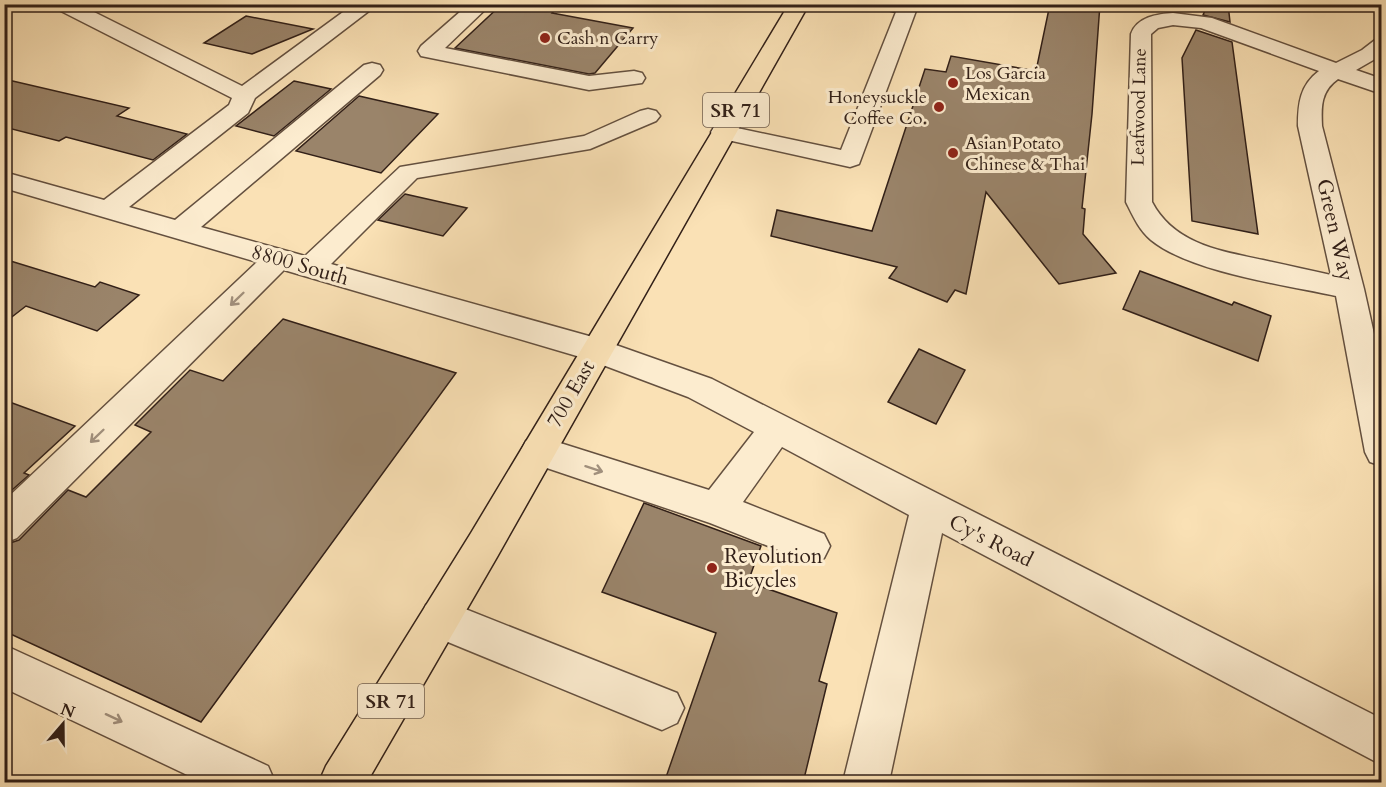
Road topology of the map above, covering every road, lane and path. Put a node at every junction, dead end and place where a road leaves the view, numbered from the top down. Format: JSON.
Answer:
{"nodes":[{"id":1,"x":62,"y":4,"type":"edge"},
{"id":2,"x":368,"y":4,"type":"edge"},
{"id":3,"x":481,"y":4,"type":"edge"},
{"id":4,"x":886,"y":4,"type":"edge"},
{"id":5,"x":795,"y":5,"type":"edge"},
{"id":6,"x":1382,"y":44,"type":"edge"},
{"id":7,"x":372,"y":70,"type":"dead end"},
{"id":8,"x":1336,"y":70,"type":"junction"},
{"id":9,"x":634,"y":78,"type":"dead end"},
{"id":10,"x":1382,"y":87,"type":"edge"},
{"id":11,"x":244,"y":94,"type":"junction"},
{"id":12,"x":648,"y":116,"type":"dead end"},
{"id":13,"x":723,"y":132,"type":"junction"},
{"id":14,"x":4,"y":180,"type":"edge"},
{"id":15,"x":108,"y":210,"type":"junction"},
{"id":16,"x":180,"y":230,"type":"junction"},
{"id":17,"x":279,"y":258,"type":"junction"},
{"id":18,"x":310,"y":268,"type":"junction"},
{"id":19,"x":1349,"y":289,"type":"junction"},
{"id":20,"x":596,"y":350,"type":"junction"},
{"id":21,"x":776,"y":428,"type":"junction"},
{"id":22,"x":538,"y":451,"type":"junction"},
{"id":23,"x":1382,"y":452,"type":"edge"},
{"id":24,"x":929,"y":508,"type":"junction"},
{"id":25,"x":717,"y":509,"type":"junction"},
{"id":26,"x":4,"y":526,"type":"edge"},
{"id":27,"x":812,"y":546,"type":"dead end"},
{"id":28,"x":440,"y":619,"type":"junction"},
{"id":29,"x":4,"y":666,"type":"edge"},
{"id":30,"x":662,"y":708,"type":"dead end"},
{"id":31,"x":1382,"y":744,"type":"edge"},
{"id":32,"x":252,"y":783,"type":"edge"},
{"id":33,"x":342,"y":783,"type":"edge"},
{"id":34,"x":866,"y":783,"type":"edge"}],
"edges":[{"from":1,"to":11,"type":"street"},
{"from":2,"to":11,"type":"street"},
{"from":3,"to":9,"type":"street"},
{"from":4,"to":13,"type":"street"},
{"from":5,"to":13,"type":"main road","name":"700 East","number":"SR 71"},
{"from":6,"to":8,"type":"street","name":"Green Way"},
{"from":7,"to":16,"type":"street"},
{"from":8,"to":10,"type":"street"},
{"from":8,"to":19,"type":"street","name":"Green Way"},
{"from":8,"to":19,"type":"street","name":"Leafwood Lane"},
{"from":11,"to":15,"type":"street"},
{"from":12,"to":18,"type":"street"},
{"from":13,"to":20,"type":"main road","name":"700 East","number":"SR 71"},
{"from":14,"to":15,"type":"street","name":"8800 South"},
{"from":15,"to":16,"type":"street","name":"8800 South"},
{"from":16,"to":17,"type":"street","name":"8800 South"},
{"from":17,"to":18,"type":"street","name":"8800 South"},
{"from":17,"to":26,"type":"street","one_way":true},
{"from":18,"to":20,"type":"street","name":"8800 South"},
{"from":19,"to":23,"type":"street","name":"Green Way"},
{"from":20,"to":21,"type":"street","name":"Cy's Road"},
{"from":20,"to":22,"type":"main road","name":"700 East","number":"SR 71"},
{"from":21,"to":24,"type":"street","name":"Cy's Road"},
{"from":21,"to":25,"type":"street"},
{"from":22,"to":25,"type":"street","one_way":true},
{"from":22,"to":28,"type":"main road","name":"700 East","number":"SR 71"},
{"from":24,"to":31,"type":"street","name":"Cy's Road"},
{"from":24,"to":34,"type":"street"},
{"from":25,"to":27,"type":"street"},
{"from":28,"to":30,"type":"street"},
{"from":28,"to":33,"type":"main road","name":"700 East","number":"SR 71"},
{"from":29,"to":32,"type":"street","one_way":true}]}
